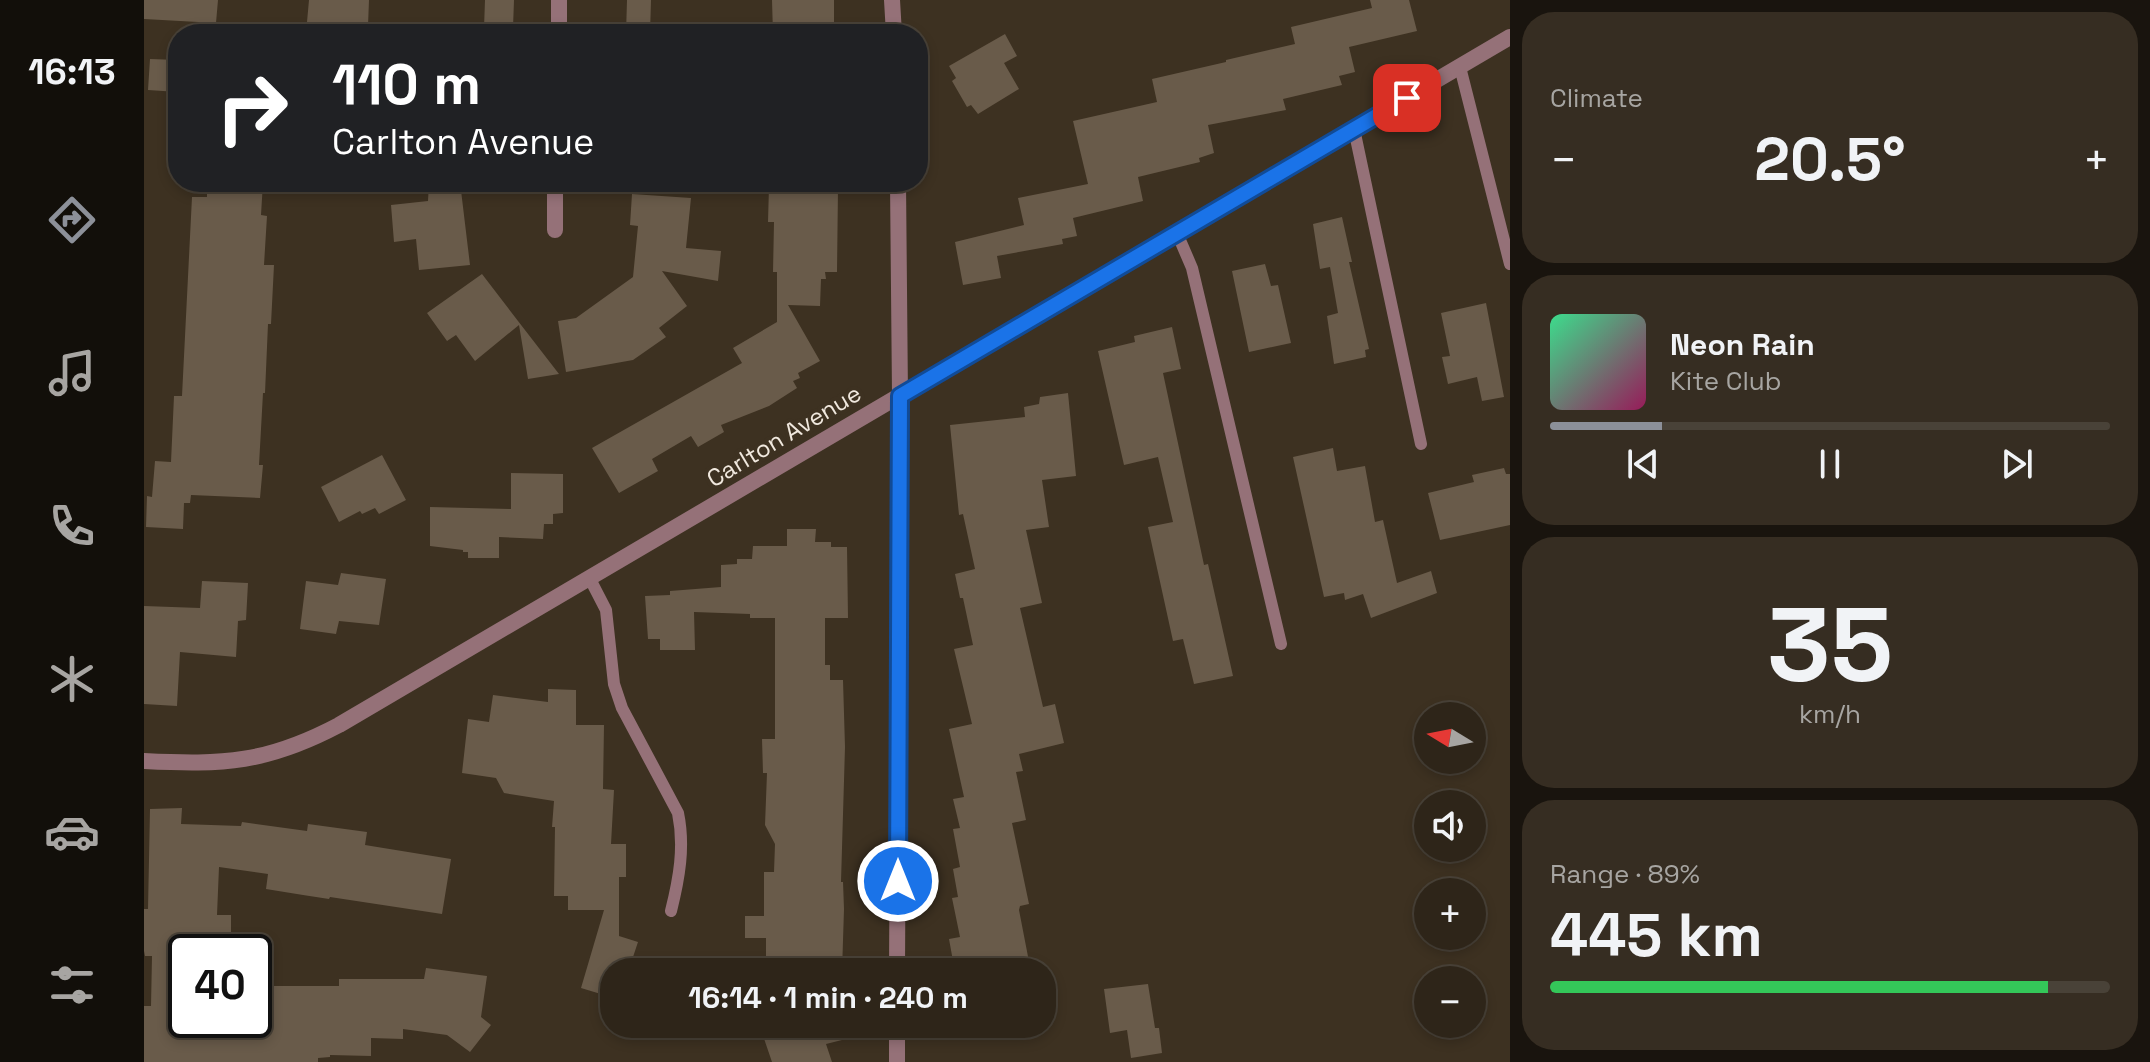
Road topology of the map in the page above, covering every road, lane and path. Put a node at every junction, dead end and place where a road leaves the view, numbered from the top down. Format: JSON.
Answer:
{"nodes":[{"id":1,"x":559,"y":0,"type":"edge"},
{"id":2,"x":892,"y":0,"type":"edge"},
{"id":3,"x":559,"y":24,"type":"edge"},
{"id":4,"x":893,"y":24,"type":"edge"},
{"id":5,"x":1510,"y":37,"type":"edge"},
{"id":6,"x":1460,"y":67,"type":"junction"},
{"id":7,"x":1354,"y":129,"type":"junction"},
{"id":8,"x":555,"y":192,"type":"edge"},
{"id":9,"x":898,"y":192,"type":"edge"},
{"id":10,"x":555,"y":230,"type":"dead end"},
{"id":11,"x":1177,"y":233,"type":"junction"},
{"id":12,"x":1510,"y":264,"type":"edge"},
{"id":13,"x":900,"y":396,"type":"junction"},
{"id":14,"x":1421,"y":444,"type":"dead end"},
{"id":15,"x":590,"y":579,"type":"junction"},
{"id":16,"x":1281,"y":644,"type":"dead end"},
{"id":17,"x":144,"y":761,"type":"edge"},
{"id":18,"x":671,"y":911,"type":"dead end"},
{"id":19,"x":897,"y":958,"type":"edge"},
{"id":20,"x":897,"y":1038,"type":"edge"},
{"id":21,"x":897,"y":1062,"type":"edge"}],
"edges":[{"from":1,"to":3,"type":"street"},
{"from":2,"to":4,"type":"street"},
{"from":5,"to":6,"type":"street","name":"Carlton Avenue"},
{"from":6,"to":7,"type":"street","name":"Carlton Avenue"},
{"from":6,"to":12,"type":"lane"},
{"from":7,"to":11,"type":"street","name":"Carlton Avenue"},
{"from":7,"to":14,"type":"lane"},
{"from":8,"to":10,"type":"street"},
{"from":9,"to":13,"type":"street"},
{"from":11,"to":13,"type":"street","name":"Carlton Avenue"},
{"from":11,"to":16,"type":"lane"},
{"from":13,"to":15,"type":"street","name":"Carlton Avenue"},
{"from":13,"to":19,"type":"street"},
{"from":15,"to":17,"type":"street","name":"Carlton Avenue"},
{"from":15,"to":18,"type":"lane"},
{"from":20,"to":21,"type":"street"}]}
